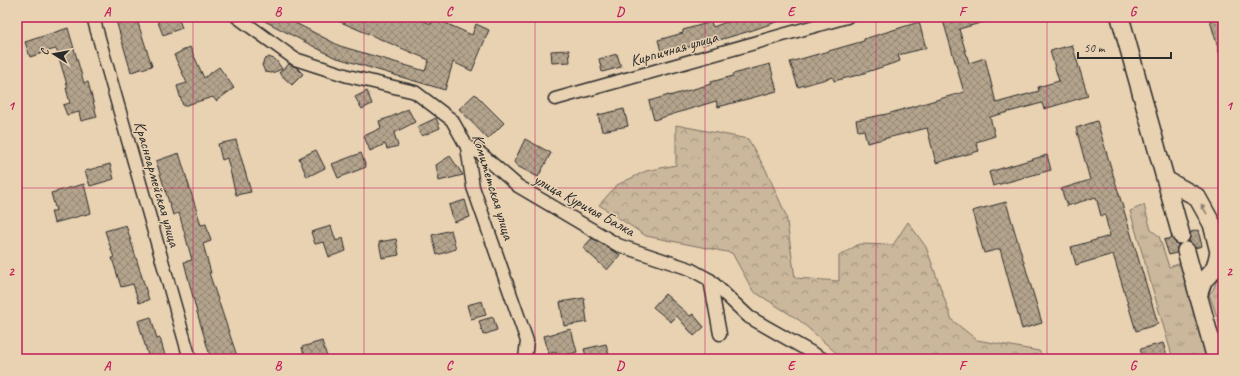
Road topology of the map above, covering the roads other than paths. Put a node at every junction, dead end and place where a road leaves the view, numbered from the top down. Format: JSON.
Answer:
{"nodes":[{"id":1,"x":93,"y":17,"type":"edge"},
{"id":2,"x":237,"y":17,"type":"edge"},
{"id":3,"x":847,"y":17,"type":"edge"},
{"id":4,"x":1120,"y":17,"type":"edge"},
{"id":5,"x":555,"y":99,"type":"dead end"},
{"id":6,"x":467,"y":147,"type":"junction"},
{"id":7,"x":1166,"y":180,"type":"junction"},
{"id":8,"x":710,"y":280,"type":"junction"},
{"id":9,"x":1198,"y":296,"type":"junction"},
{"id":10,"x":720,"y":334,"type":"dead end"},
{"id":11,"x":190,"y":359,"type":"edge"},
{"id":12,"x":525,"y":359,"type":"edge"},
{"id":13,"x":823,"y":359,"type":"edge"},
{"id":14,"x":1216,"y":359,"type":"edge"}],
"edges":[{"from":1,"to":11,"type":"street","name":"Красноармейская улица"},
{"from":2,"to":6,"type":"street","name":"Комитетская улица"},
{"from":3,"to":5,"type":"street","name":"Кирпичная улица"},
{"from":4,"to":7,"type":"main road"},
{"from":6,"to":8,"type":"street","name":"улица Куричья Балка"},
{"from":6,"to":12,"type":"street","name":"Комитетская улица"},
{"from":7,"to":9,"type":"main road"},
{"from":9,"to":7,"type":"main road","one_way":true},
{"from":8,"to":10,"type":"street"},
{"from":8,"to":13,"type":"street","name":"улица Куричья Балка"},
{"from":9,"to":14,"type":"main road"}]}
